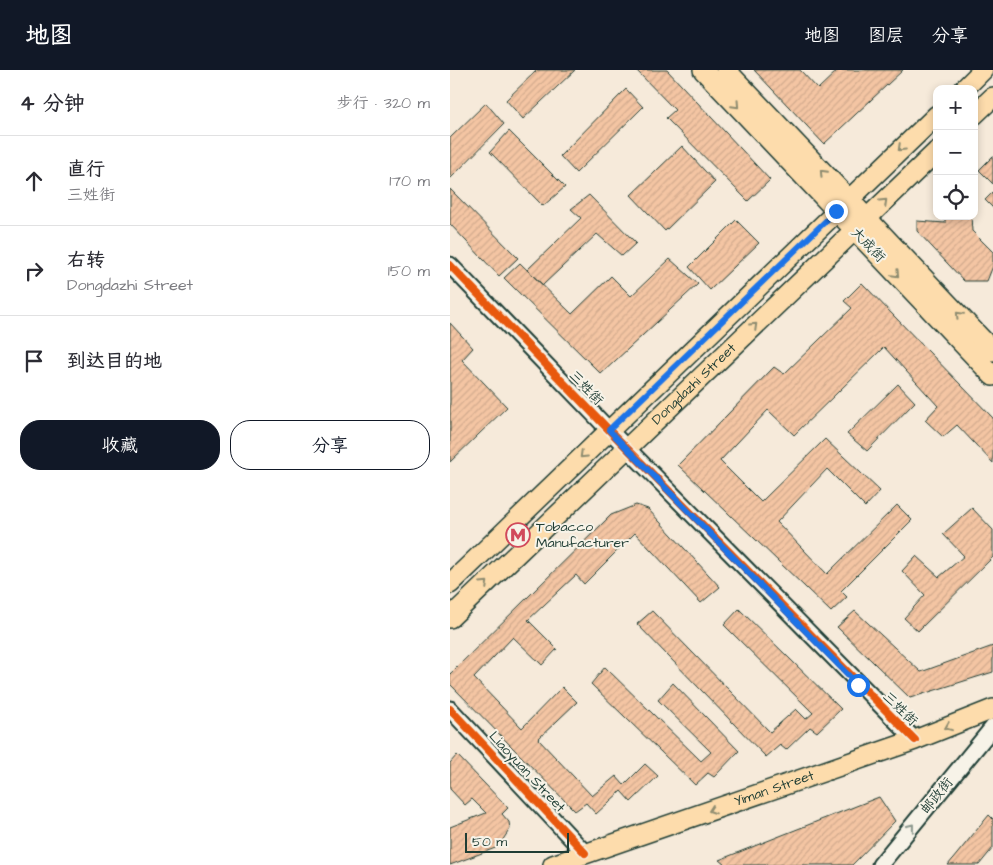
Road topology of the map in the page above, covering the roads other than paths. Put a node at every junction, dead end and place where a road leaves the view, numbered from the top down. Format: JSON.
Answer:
{"nodes":[{"id":1,"x":703,"y":70,"type":"edge"},
{"id":2,"x":726,"y":70,"type":"edge"},
{"id":3,"x":983,"y":70,"type":"edge"},
{"id":4,"x":968,"y":85,"type":"edge"},
{"id":5,"x":993,"y":97,"type":"edge"},
{"id":6,"x":978,"y":111,"type":"edge"},
{"id":7,"x":933,"y":118,"type":"edge"},
{"id":8,"x":933,"y":155,"type":"edge"},
{"id":9,"x":842,"y":205,"type":"junction"},
{"id":10,"x":861,"y":224,"type":"junction"},
{"id":11,"x":450,"y":265,"type":"edge"},
{"id":12,"x":993,"y":351,"type":"edge"},
{"id":13,"x":993,"y":376,"type":"edge"},
{"id":14,"x":609,"y":430,"type":"junction"},
{"id":15,"x":626,"y":448,"type":"junction"},
{"id":16,"x":450,"y":584,"type":"edge"},
{"id":17,"x":450,"y":618,"type":"edge"},
{"id":18,"x":450,"y":708,"type":"edge"},
{"id":19,"x":993,"y":709,"type":"edge"},
{"id":20,"x":993,"y":727,"type":"edge"},
{"id":21,"x":915,"y":740,"type":"junction"},
{"id":22,"x":586,"y":853,"type":"junction"},
{"id":23,"x":553,"y":865,"type":"edge"},
{"id":24,"x":880,"y":865,"type":"edge"}],
"edges":[{"from":1,"to":9,"type":"main road","name":"大成街","one_way":true},
{"from":9,"to":2,"type":"main road","name":"大成街","one_way":true},
{"from":3,"to":4,"type":"main road"},
{"from":5,"to":6,"type":"main road"},
{"from":7,"to":9,"type":"main road","name":"Dongdazhi Street","one_way":true},
{"from":10,"to":8,"type":"main road","name":"Dongdazhi Street","one_way":true},
{"from":9,"to":10,"type":"main road","name":"大成街"},
{"from":9,"to":14,"type":"main road","name":"Dongdazhi Street"},
{"from":12,"to":10,"type":"main road","name":"大成街","one_way":true},
{"from":10,"to":13,"type":"main road","name":"大成街","one_way":true},
{"from":15,"to":10,"type":"main road","name":"Dongdazhi Street","one_way":true},
{"from":11,"to":14,"type":"street","name":"三姓街"},
{"from":14,"to":15,"type":"street","name":"三姓街"},
{"from":14,"to":16,"type":"main road","name":"Dongdazhi Street","one_way":true},
{"from":17,"to":15,"type":"main road","name":"Dongdazhi Street","one_way":true},
{"from":15,"to":21,"type":"street","name":"三姓街"},
{"from":18,"to":22,"type":"street","name":"Liaoyuan Street"},
{"from":19,"to":21,"type":"main road","name":"Yiman Street","one_way":true},
{"from":24,"to":20,"type":"street","name":"邮政街","one_way":true},
{"from":21,"to":22,"type":"main road","name":"Yiman Street","one_way":true},
{"from":22,"to":23,"type":"main road","name":"Yiman Street"}]}
